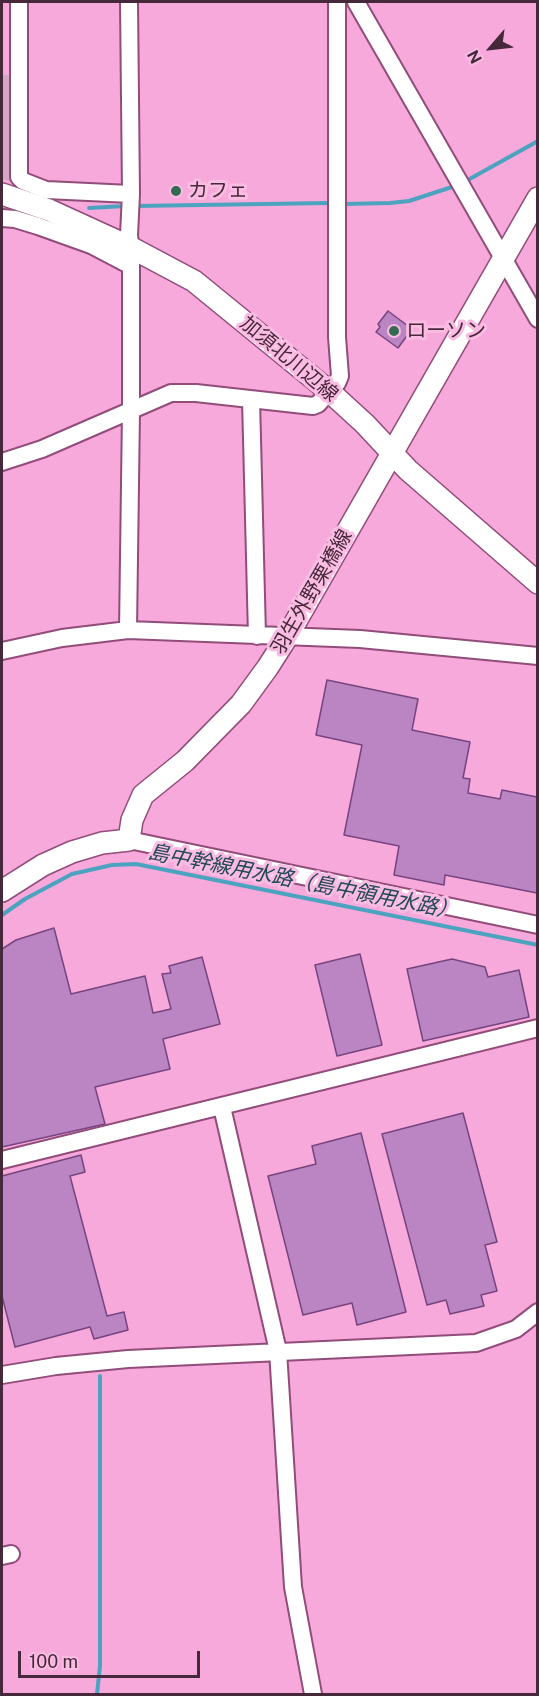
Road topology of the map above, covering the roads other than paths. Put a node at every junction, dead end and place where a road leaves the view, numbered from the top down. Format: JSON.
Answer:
{"nodes":[{"id":1,"x":19,"y":2,"type":"edge"},
{"id":2,"x":129,"y":2,"type":"edge"},
{"id":3,"x":337,"y":2,"type":"edge"},
{"id":4,"x":356,"y":2,"type":"edge"},
{"id":5,"x":2,"y":194,"type":"edge"},
{"id":6,"x":130,"y":194,"type":"junction"},
{"id":7,"x":537,"y":198,"type":"edge"},
{"id":8,"x":2,"y":218,"type":"edge"},
{"id":9,"x":130,"y":256,"type":"junction"},
{"id":10,"x":503,"y":259,"type":"junction"},
{"id":11,"x":537,"y":319,"type":"edge"},
{"id":12,"x":330,"y":392,"type":"junction"},
{"id":13,"x":251,"y":399,"type":"junction"},
{"id":14,"x":131,"y":411,"type":"junction"},
{"id":15,"x":392,"y":453,"type":"junction"},
{"id":16,"x":2,"y":462,"type":"edge"},
{"id":17,"x":537,"y":583,"type":"edge"},
{"id":18,"x":128,"y":630,"type":"junction"},
{"id":19,"x":256,"y":636,"type":"junction"},
{"id":20,"x":287,"y":637,"type":"junction"},
{"id":21,"x":2,"y":651,"type":"edge"},
{"id":22,"x":537,"y":656,"type":"edge"},
{"id":23,"x":129,"y":840,"type":"junction"},
{"id":24,"x":2,"y":891,"type":"edge"},
{"id":25,"x":537,"y":925,"type":"edge"},
{"id":26,"x":537,"y":1028,"type":"edge"},
{"id":27,"x":222,"y":1107,"type":"junction"},
{"id":28,"x":2,"y":1160,"type":"edge"},
{"id":29,"x":537,"y":1312,"type":"edge"},
{"id":30,"x":278,"y":1351,"type":"junction"},
{"id":31,"x":2,"y":1375,"type":"edge"},
{"id":32,"x":313,"y":1695,"type":"edge"}],
"edges":[{"from":1,"to":6,"type":"street"},
{"from":2,"to":6,"type":"street"},
{"from":3,"to":12,"type":"street"},
{"from":4,"to":10,"type":"street"},
{"from":5,"to":9,"type":"main road","name":"加須北川辺線"},
{"from":6,"to":9,"type":"street"},
{"from":7,"to":10,"type":"main road","name":"羽生外野栗橋線"},
{"from":8,"to":9,"type":"street"},
{"from":9,"to":12,"type":"main road","name":"加須北川辺線"},
{"from":9,"to":14,"type":"street"},
{"from":10,"to":11,"type":"street"},
{"from":10,"to":15,"type":"main road","name":"羽生外野栗橋線"},
{"from":12,"to":13,"type":"street"},
{"from":12,"to":15,"type":"main road","name":"加須北川辺線"},
{"from":13,"to":14,"type":"street"},
{"from":13,"to":19,"type":"street"},
{"from":14,"to":16,"type":"street"},
{"from":14,"to":18,"type":"street"},
{"from":15,"to":17,"type":"main road","name":"加須北川辺線"},
{"from":15,"to":20,"type":"main road","name":"羽生外野栗橋線"},
{"from":18,"to":19,"type":"street"},
{"from":18,"to":21,"type":"street"},
{"from":19,"to":20,"type":"street"},
{"from":20,"to":22,"type":"street"},
{"from":20,"to":23,"type":"main road","name":"羽生外野栗橋線"},
{"from":23,"to":24,"type":"main road"},
{"from":23,"to":25,"type":"street"},
{"from":26,"to":27,"type":"street"},
{"from":27,"to":28,"type":"street"},
{"from":27,"to":30,"type":"street"},
{"from":29,"to":30,"type":"street"},
{"from":30,"to":31,"type":"street"},
{"from":30,"to":32,"type":"street"}]}
